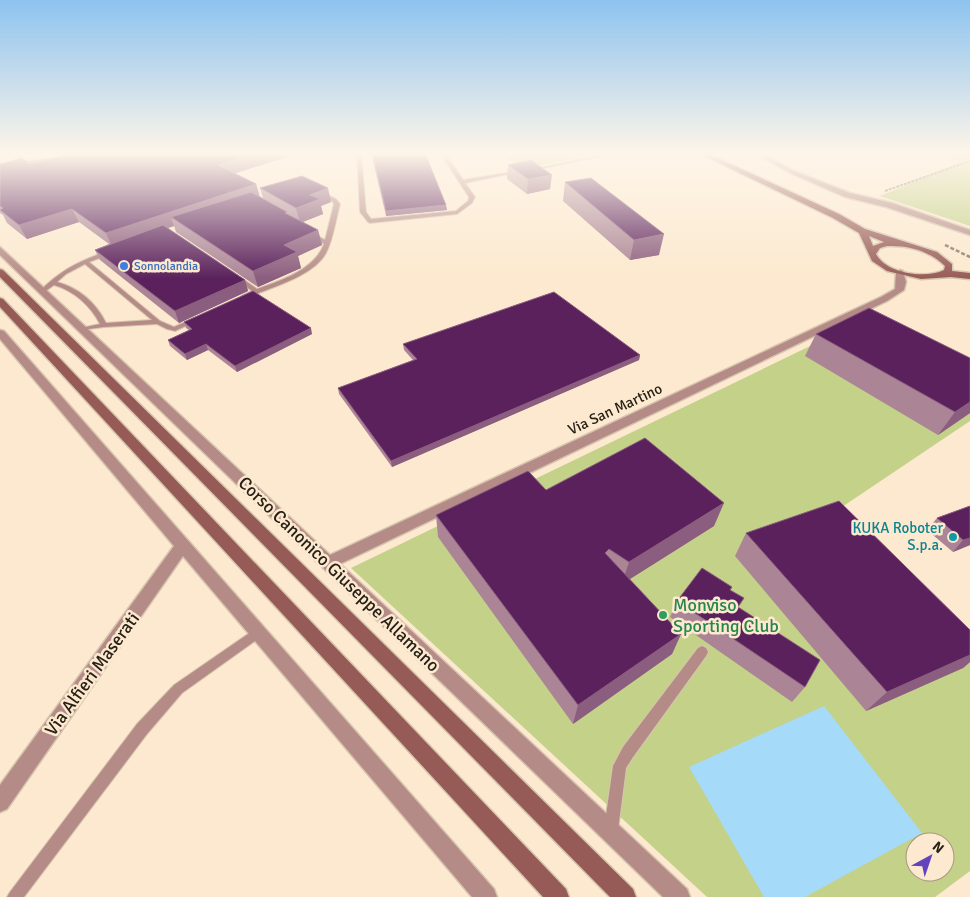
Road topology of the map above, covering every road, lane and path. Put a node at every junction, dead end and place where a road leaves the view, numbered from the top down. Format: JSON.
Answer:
{"nodes":[{"id":1,"x":323,"y":195,"type":"edge"},
{"id":2,"x":362,"y":195,"type":"edge"},
{"id":3,"x":470,"y":195,"type":"edge"},
{"id":4,"x":791,"y":195,"type":"edge"},
{"id":5,"x":852,"y":195,"type":"edge"},
{"id":6,"x":874,"y":195,"type":"edge"},
{"id":7,"x":869,"y":200,"type":"junction"},
{"id":8,"x":303,"y":229,"type":"edge"},
{"id":9,"x":862,"y":231,"type":"junction"},
{"id":10,"x":970,"y":233,"type":"edge"},
{"id":11,"x":327,"y":243,"type":"junction"},
{"id":12,"x":899,"y":244,"type":"junction"},
{"id":13,"x":0,"y":250,"type":"edge"},
{"id":14,"x":112,"y":251,"type":"edge"},
{"id":15,"x":872,"y":253,"type":"junction"},
{"id":16,"x":85,"y":261,"type":"junction"},
{"id":17,"x":946,"y":261,"type":"junction"},
{"id":18,"x":970,"y":270,"type":"edge"},
{"id":19,"x":0,"y":272,"type":"edge"},
{"id":20,"x":900,"y":273,"type":"junction"},
{"id":21,"x":232,"y":275,"type":"edge"},
{"id":22,"x":970,"y":276,"type":"edge"},
{"id":23,"x":933,"y":277,"type":"junction"},
{"id":24,"x":53,"y":282,"type":"junction"},
{"id":25,"x":43,"y":291,"type":"junction"},
{"id":26,"x":256,"y":291,"type":"junction"},
{"id":27,"x":240,"y":299,"type":"edge"},
{"id":28,"x":0,"y":301,"type":"edge"},
{"id":29,"x":199,"y":317,"type":"edge"},
{"id":30,"x":158,"y":322,"type":"junction"},
{"id":31,"x":104,"y":325,"type":"junction"},
{"id":32,"x":83,"y":329,"type":"junction"},
{"id":33,"x":0,"y":333,"type":"edge"},
{"id":34,"x":183,"y":545,"type":"junction"},
{"id":35,"x":327,"y":563,"type":"junction"},
{"id":36,"x":258,"y":632,"type":"junction"},
{"id":37,"x":702,"y":652,"type":"dead end"},
{"id":38,"x":0,"y":801,"type":"edge"},
{"id":39,"x":611,"y":833,"type":"junction"},
{"id":40,"x":14,"y":897,"type":"edge"},
{"id":41,"x":486,"y":897,"type":"edge"},
{"id":42,"x":558,"y":897,"type":"edge"},
{"id":43,"x":625,"y":897,"type":"edge"},
{"id":44,"x":679,"y":897,"type":"edge"}],
"edges":[{"from":1,"to":11,"type":"lane"},
{"from":2,"to":3,"type":"lane"},
{"from":4,"to":9,"type":"main road"},
{"from":5,"to":7,"type":"street"},
{"from":6,"to":7,"type":"path"},
{"from":7,"to":10,"type":"street"},
{"from":8,"to":11,"type":"lane"},
{"from":9,"to":12,"type":"main road"},
{"from":9,"to":15,"type":"main road"},
{"from":11,"to":26,"type":"lane"},
{"from":12,"to":15,"type":"main road"},
{"from":12,"to":17,"type":"main road"},
{"from":13,"to":25,"type":"street","name":"Corso Canonico Giuseppe Allamano"},
{"from":14,"to":16,"type":"lane"},
{"from":15,"to":20,"type":"main road"},
{"from":16,"to":24,"type":"lane"},
{"from":16,"to":30,"type":"lane"},
{"from":17,"to":18,"type":"main road"},
{"from":17,"to":23,"type":"main road"},
{"from":19,"to":43,"type":"main road","name":"Corso Canonico Giuseppe Allamano"},
{"from":20,"to":23,"type":"main road"},
{"from":20,"to":35,"type":"street","name":"Via San Martino"},
{"from":21,"to":26,"type":"lane"},
{"from":22,"to":23,"type":"main road"},
{"from":24,"to":25,"type":"lane"},
{"from":24,"to":31,"type":"lane"},
{"from":25,"to":32,"type":"street","name":"Corso Canonico Giuseppe Allamano"},
{"from":26,"to":27,"type":"lane"},
{"from":28,"to":42,"type":"main road"},
{"from":29,"to":30,"type":"lane"},
{"from":30,"to":31,"type":"lane"},
{"from":31,"to":32,"type":"lane"},
{"from":32,"to":35,"type":"street","name":"Corso Canonico Giuseppe Allamano"},
{"from":33,"to":34,"type":"street"},
{"from":34,"to":36,"type":"street"},
{"from":34,"to":38,"type":"street","name":"Via Alfieri Maserati"},
{"from":35,"to":39,"type":"street","name":"Corso Canonico Giuseppe Allamano"},
{"from":36,"to":40,"type":"lane"},
{"from":36,"to":41,"type":"street"},
{"from":37,"to":39,"type":"lane"},
{"from":39,"to":44,"type":"street","name":"Corso Canonico Giuseppe Allamano"}]}
